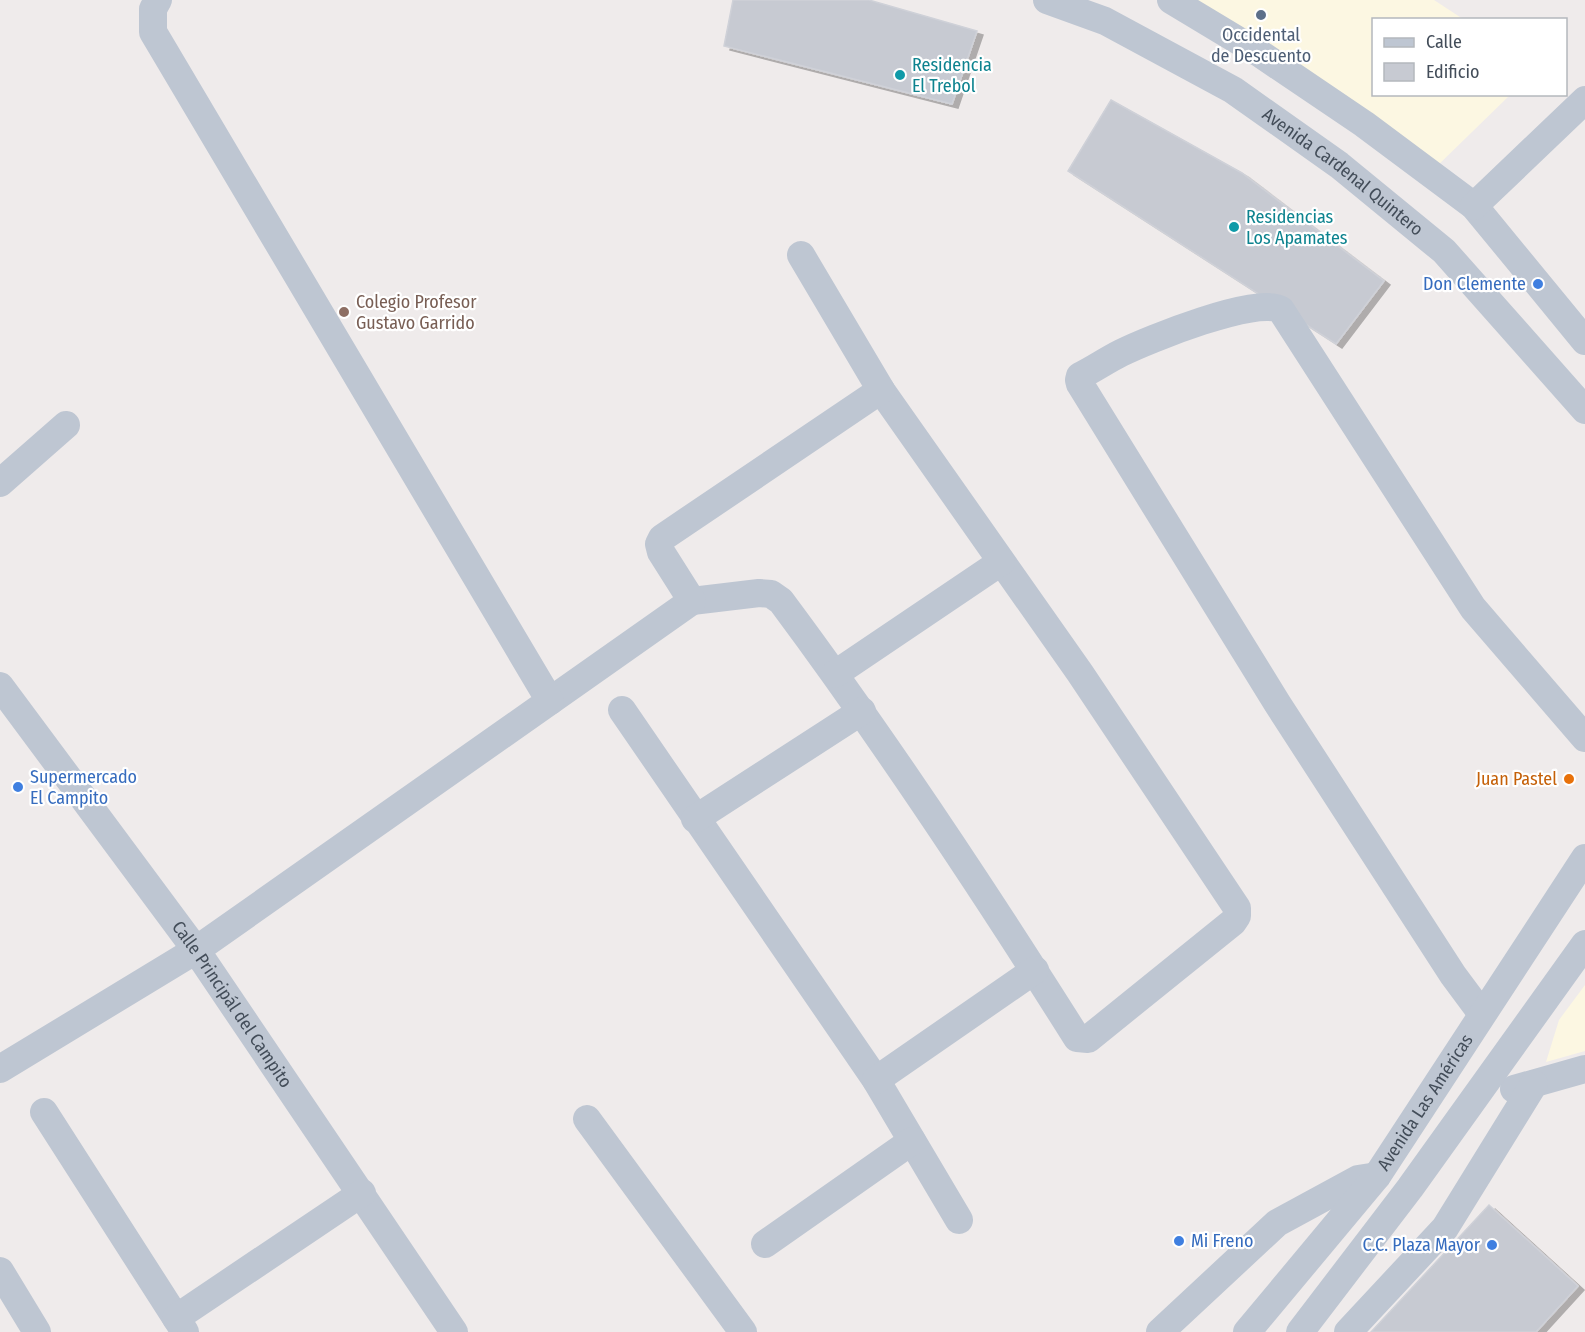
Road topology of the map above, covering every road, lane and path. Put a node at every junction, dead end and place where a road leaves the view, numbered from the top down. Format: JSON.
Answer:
{"nodes":[{"id":1,"x":158,"y":0,"type":"edge"},
{"id":2,"x":1047,"y":0,"type":"edge"},
{"id":3,"x":1171,"y":0,"type":"edge"},
{"id":4,"x":1585,"y":100,"type":"edge"},
{"id":5,"x":1474,"y":206,"type":"junction"},
{"id":6,"x":801,"y":255,"type":"dead end"},
{"id":7,"x":1585,"y":341,"type":"edge"},
{"id":8,"x":881,"y":390,"type":"junction"},
{"id":9,"x":1585,"y":410,"type":"edge"},
{"id":10,"x":66,"y":425,"type":"dead end"},
{"id":11,"x":0,"y":483,"type":"edge"},
{"id":12,"x":1001,"y":562,"type":"junction"},
{"id":13,"x":692,"y":601,"type":"junction"},
{"id":14,"x":835,"y":674,"type":"junction"},
{"id":15,"x":0,"y":686,"type":"edge"},
{"id":16,"x":550,"y":700,"type":"junction"},
{"id":17,"x":622,"y":710,"type":"dead end"},
{"id":18,"x":862,"y":711,"type":"junction"},
{"id":19,"x":1585,"y":738,"type":"edge"},
{"id":20,"x":695,"y":819,"type":"junction"},
{"id":21,"x":1585,"y":858,"type":"edge"},
{"id":22,"x":1585,"y":944,"type":"edge"},
{"id":23,"x":196,"y":950,"type":"junction"},
{"id":24,"x":1035,"y":970,"type":"junction"},
{"id":25,"x":1482,"y":1014,"type":"junction"},
{"id":26,"x":0,"y":1069,"type":"edge"},
{"id":27,"x":1585,"y":1069,"type":"edge"},
{"id":28,"x":876,"y":1080,"type":"junction"},
{"id":29,"x":1534,"y":1084,"type":"junction"},
{"id":30,"x":1475,"y":1099,"type":"junction"},
{"id":31,"x":44,"y":1112,"type":"dead end"},
{"id":32,"x":587,"y":1119,"type":"dead end"},
{"id":33,"x":912,"y":1141,"type":"junction"},
{"id":34,"x":1377,"y":1176,"type":"junction"},
{"id":35,"x":362,"y":1193,"type":"junction"},
{"id":36,"x":959,"y":1220,"type":"dead end"},
{"id":37,"x":765,"y":1244,"type":"dead end"},
{"id":38,"x":0,"y":1271,"type":"edge"},
{"id":39,"x":181,"y":1325,"type":"edge"},
{"id":40,"x":37,"y":1332,"type":"edge"},
{"id":41,"x":454,"y":1332,"type":"edge"},
{"id":42,"x":743,"y":1332,"type":"edge"},
{"id":43,"x":1160,"y":1332,"type":"edge"},
{"id":44,"x":1247,"y":1332,"type":"edge"},
{"id":45,"x":1300,"y":1332,"type":"edge"},
{"id":46,"x":1348,"y":1332,"type":"edge"}],
"edges":[{"from":1,"to":16,"type":"street"},
{"from":2,"to":9,"type":"street","name":"Avenida Cardenal Quintero"},
{"from":3,"to":5,"type":"street"},
{"from":4,"to":5,"type":"street"},
{"from":5,"to":7,"type":"street"},
{"from":6,"to":8,"type":"street"},
{"from":8,"to":12,"type":"street"},
{"from":8,"to":13,"type":"street"},
{"from":10,"to":11,"type":"street"},
{"from":12,"to":14,"type":"street"},
{"from":12,"to":24,"type":"street"},
{"from":13,"to":14,"type":"street"},
{"from":13,"to":16,"type":"street"},
{"from":14,"to":18,"type":"street"},
{"from":15,"to":23,"type":"street","name":"Calle Principál del Campito"},
{"from":16,"to":23,"type":"street"},
{"from":17,"to":20,"type":"street"},
{"from":18,"to":20,"type":"street"},
{"from":18,"to":24,"type":"street"},
{"from":19,"to":25,"type":"street"},
{"from":20,"to":28,"type":"street"},
{"from":21,"to":25,"type":"street","name":"Avenida Las Américas"},
{"from":22,"to":30,"type":"street","name":"Avenida Las Américas"},
{"from":23,"to":26,"type":"street"},
{"from":23,"to":35,"type":"street","name":"Calle Principál del Campito"},
{"from":24,"to":28,"type":"street"},
{"from":25,"to":34,"type":"street","name":"Avenida Las Américas"},
{"from":27,"to":29,"type":"street"},
{"from":28,"to":33,"type":"street"},
{"from":29,"to":30,"type":"street"},
{"from":29,"to":46,"type":"street"},
{"from":30,"to":45,"type":"street","name":"Avenida Las Américas"},
{"from":31,"to":39,"type":"street"},
{"from":32,"to":42,"type":"street"},
{"from":33,"to":36,"type":"street"},
{"from":33,"to":37,"type":"street"},
{"from":34,"to":43,"type":"street"},
{"from":34,"to":44,"type":"street","name":"Avenida Las Américas"},
{"from":35,"to":39,"type":"street"},
{"from":35,"to":41,"type":"street","name":"Calle Principál del Campito"},
{"from":38,"to":40,"type":"street"}]}
